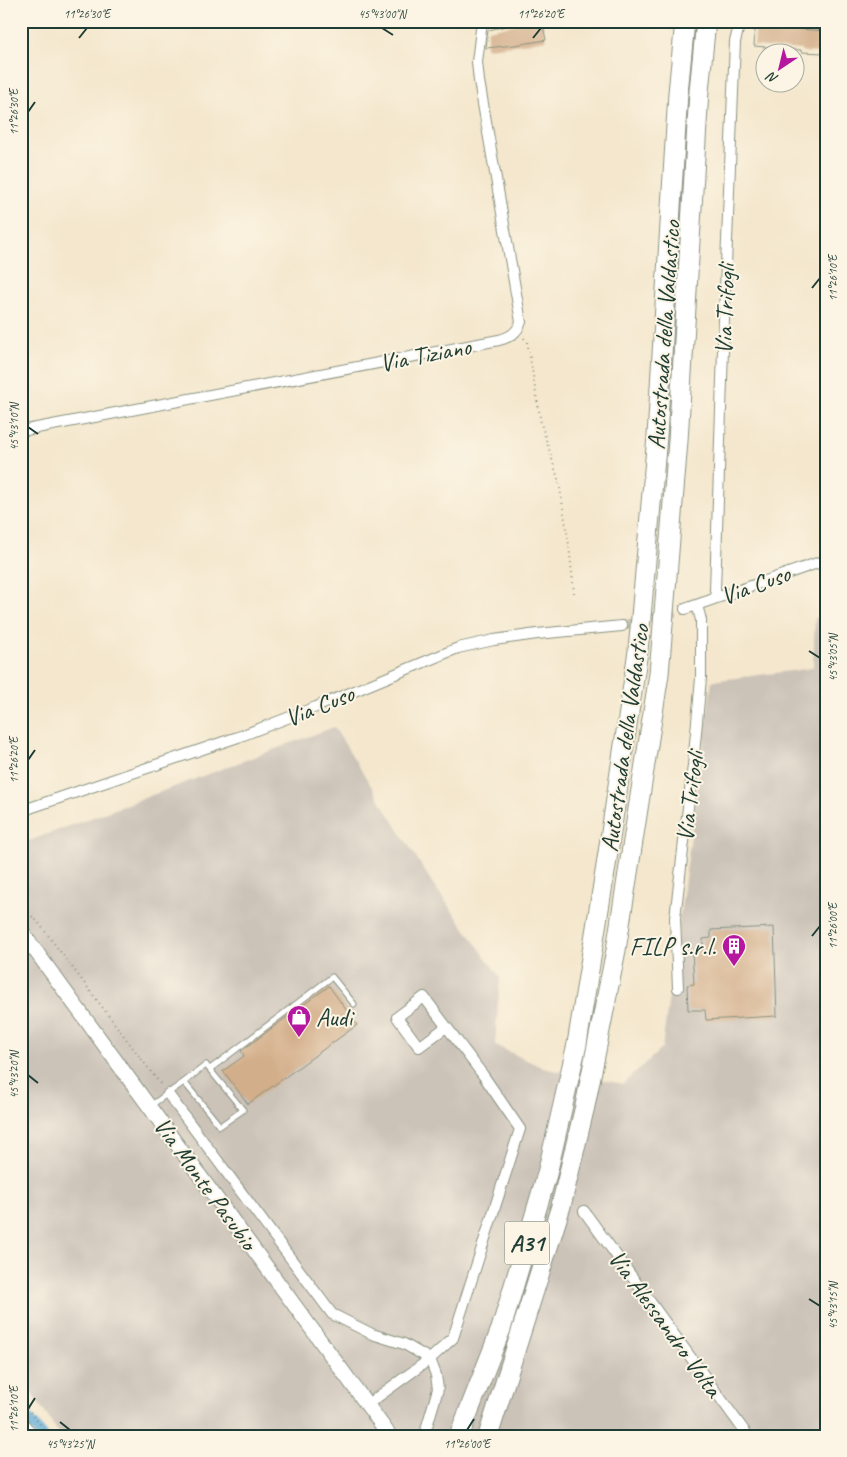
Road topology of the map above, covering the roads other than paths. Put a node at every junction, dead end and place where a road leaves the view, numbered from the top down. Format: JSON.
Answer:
{"nodes":[{"id":1,"x":482,"y":21,"type":"edge"},
{"id":2,"x":685,"y":21,"type":"edge"},
{"id":3,"x":706,"y":21,"type":"edge"},
{"id":4,"x":740,"y":21,"type":"edge"},
{"id":5,"x":21,"y":431,"type":"edge"},
{"id":6,"x":826,"y":560,"type":"edge"},
{"id":7,"x":716,"y":598,"type":"junction"},
{"id":8,"x":697,"y":605,"type":"junction"},
{"id":9,"x":685,"y":610,"type":"tunnel mouth"},
{"id":10,"x":622,"y":626,"type":"tunnel mouth"},
{"id":11,"x":21,"y":811,"type":"edge"},
{"id":12,"x":21,"y":931,"type":"edge"},
{"id":13,"x":678,"y":988,"type":"dead end"},
{"id":14,"x":354,"y":1004,"type":"dead end"},
{"id":15,"x":446,"y":1027,"type":"junction"},
{"id":16,"x":210,"y":1069,"type":"junction"},
{"id":17,"x":184,"y":1082,"type":"junction"},
{"id":18,"x":168,"y":1094,"type":"junction"},
{"id":19,"x":150,"y":1106,"type":"junction"},
{"id":20,"x":584,"y":1211,"type":"dead end"},
{"id":21,"x":430,"y":1359,"type":"junction"},
{"id":22,"x":368,"y":1404,"type":"junction"},
{"id":23,"x":21,"y":1423,"type":"edge"},
{"id":24,"x":33,"y":1436,"type":"edge"},
{"id":25,"x":390,"y":1436,"type":"edge"},
{"id":26,"x":424,"y":1436,"type":"edge"},
{"id":27,"x":459,"y":1436,"type":"edge"},
{"id":28,"x":488,"y":1436,"type":"edge"},
{"id":29,"x":748,"y":1436,"type":"edge"}],
"edges":[{"from":1,"to":5,"type":"street","name":"Via Tiziano"},
{"from":2,"to":27,"type":"highway","name":"Autostrada della Valdastico","number":"A31"},
{"from":3,"to":28,"type":"highway","name":"Autostrada della Valdastico","number":"A31"},
{"from":4,"to":7,"type":"street","name":"Via Trifogli"},
{"from":6,"to":7,"type":"street","name":"Via Cuso"},
{"from":7,"to":8,"type":"street","name":"Via Cuso"},
{"from":8,"to":9,"type":"street","name":"Via Cuso"},
{"from":8,"to":13,"type":"street","name":"Via Trifogli"},
{"from":10,"to":11,"type":"street","name":"Via Cuso"},
{"from":12,"to":19,"type":"main road","name":"Via Monte Pasubio"},
{"from":14,"to":16,"type":"lane"},
{"from":15,"to":15,"type":"street"},
{"from":15,"to":21,"type":"street"},
{"from":16,"to":17,"type":"lane"},
{"from":16,"to":17,"type":"lane"},
{"from":17,"to":18,"type":"lane"},
{"from":18,"to":19,"type":"lane"},
{"from":18,"to":21,"type":"street","name":"Via Monte Pasubio"},
{"from":19,"to":22,"type":"main road","name":"Via Monte Pasubio"},
{"from":20,"to":29,"type":"street","name":"Via Alessandro Volta"},
{"from":21,"to":22,"type":"street"},
{"from":21,"to":26,"type":"street"},
{"from":22,"to":25,"type":"main road","name":"Via Monte Pasubio"},
{"from":23,"to":24,"type":"street"}]}
